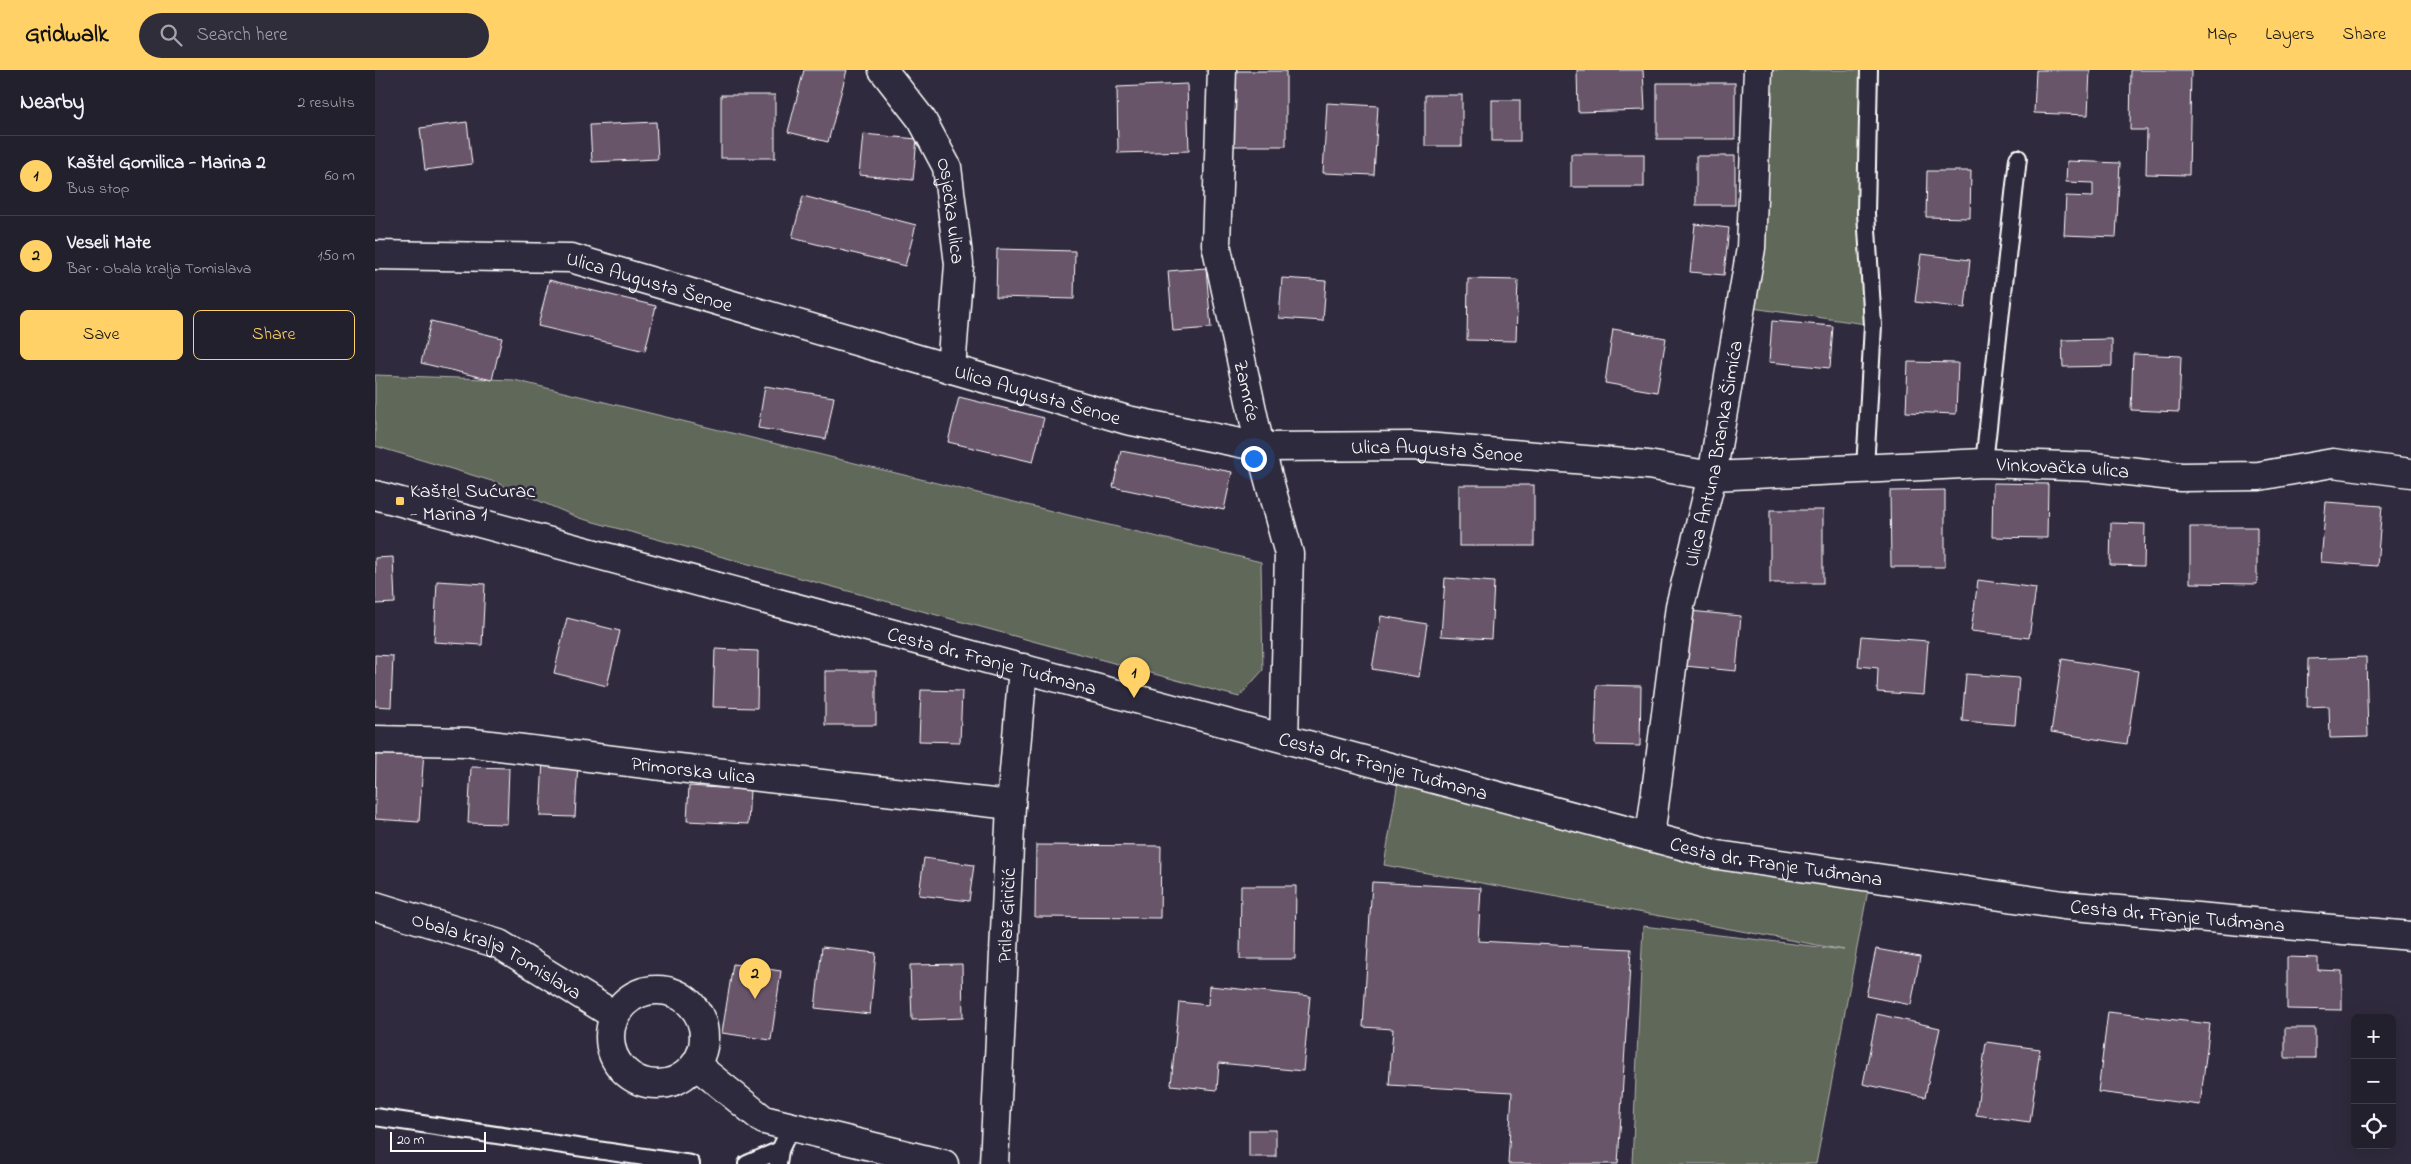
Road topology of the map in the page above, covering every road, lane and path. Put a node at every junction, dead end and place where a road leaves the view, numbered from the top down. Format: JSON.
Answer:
{"nodes":[{"id":1,"x":883,"y":70,"type":"edge"},
{"id":2,"x":1222,"y":70,"type":"edge"},
{"id":3,"x":1758,"y":70,"type":"edge"},
{"id":4,"x":1869,"y":70,"type":"edge"},
{"id":5,"x":2018,"y":158,"type":"dead end"},
{"id":6,"x":375,"y":255,"type":"edge"},
{"id":7,"x":951,"y":369,"type":"junction"},
{"id":8,"x":1260,"y":447,"type":"junction"},
{"id":9,"x":1984,"y":463,"type":"junction"},
{"id":10,"x":1865,"y":469,"type":"junction"},
{"id":11,"x":2411,"y":473,"type":"edge"},
{"id":12,"x":1712,"y":476,"type":"junction"},
{"id":13,"x":375,"y":495,"type":"edge"},
{"id":14,"x":1023,"y":668,"type":"junction"},
{"id":15,"x":1284,"y":738,"type":"junction"},
{"id":16,"x":375,"y":740,"type":"edge"},
{"id":17,"x":1011,"y":805,"type":"junction"},
{"id":18,"x":1650,"y":837,"type":"junction"},
{"id":19,"x":375,"y":906,"type":"edge"},
{"id":20,"x":2411,"y":936,"type":"edge"},
{"id":21,"x":614,"y":1015,"type":"junction"},
{"id":22,"x":696,"y":1065,"type":"junction"},
{"id":23,"x":375,"y":1117,"type":"edge"},
{"id":24,"x":783,"y":1147,"type":"edge"},
{"id":25,"x":691,"y":1164,"type":"edge"},
{"id":26,"x":747,"y":1164,"type":"edge"},
{"id":27,"x":944,"y":1164,"type":"edge"},
{"id":28,"x":994,"y":1164,"type":"edge"}],
"edges":[{"from":1,"to":7,"type":"street","name":"Osječka ulica"},
{"from":2,"to":8,"type":"street","name":"Zamrće"},
{"from":3,"to":12,"type":"street","name":"Ulica Antuna Branka Šimića"},
{"from":4,"to":10,"type":"lane"},
{"from":5,"to":9,"type":"lane"},
{"from":6,"to":7,"type":"street","name":"Ulica Augusta Šenoe"},
{"from":7,"to":8,"type":"street","name":"Ulica Augusta Šenoe"},
{"from":8,"to":12,"type":"street","name":"Ulica Augusta Šenoe"},
{"from":8,"to":15,"type":"street","name":"Zamrće"},
{"from":9,"to":10,"type":"street","name":"Vinkovačka ulica"},
{"from":9,"to":11,"type":"street","name":"Vinkovačka ulica"},
{"from":10,"to":12,"type":"street","name":"Vinkovačka ulica"},
{"from":12,"to":18,"type":"street","name":"Ulica Antuna Branka Šimića"},
{"from":13,"to":14,"type":"street","name":"Cesta dr. Franje Tuđmana"},
{"from":14,"to":15,"type":"street","name":"Cesta dr. Franje Tuđmana"},
{"from":14,"to":17,"type":"street","name":"Prilaz Giričić"},
{"from":15,"to":18,"type":"street","name":"Cesta dr. Franje Tuđmana"},
{"from":16,"to":17,"type":"street","name":"Primorska ulica"},
{"from":17,"to":28,"type":"street","name":"Prilaz Giričić"},
{"from":18,"to":20,"type":"street","name":"Cesta dr. Franje Tuđmana"},
{"from":19,"to":21,"type":"street","name":"Obala kralja Tomislava"},
{"from":21,"to":22,"type":"street"},
{"from":21,"to":22,"type":"street"},
{"from":22,"to":24,"type":"street"},
{"from":23,"to":25,"type":"lane"},
{"from":24,"to":26,"type":"lane"},
{"from":24,"to":27,"type":"street"}]}
